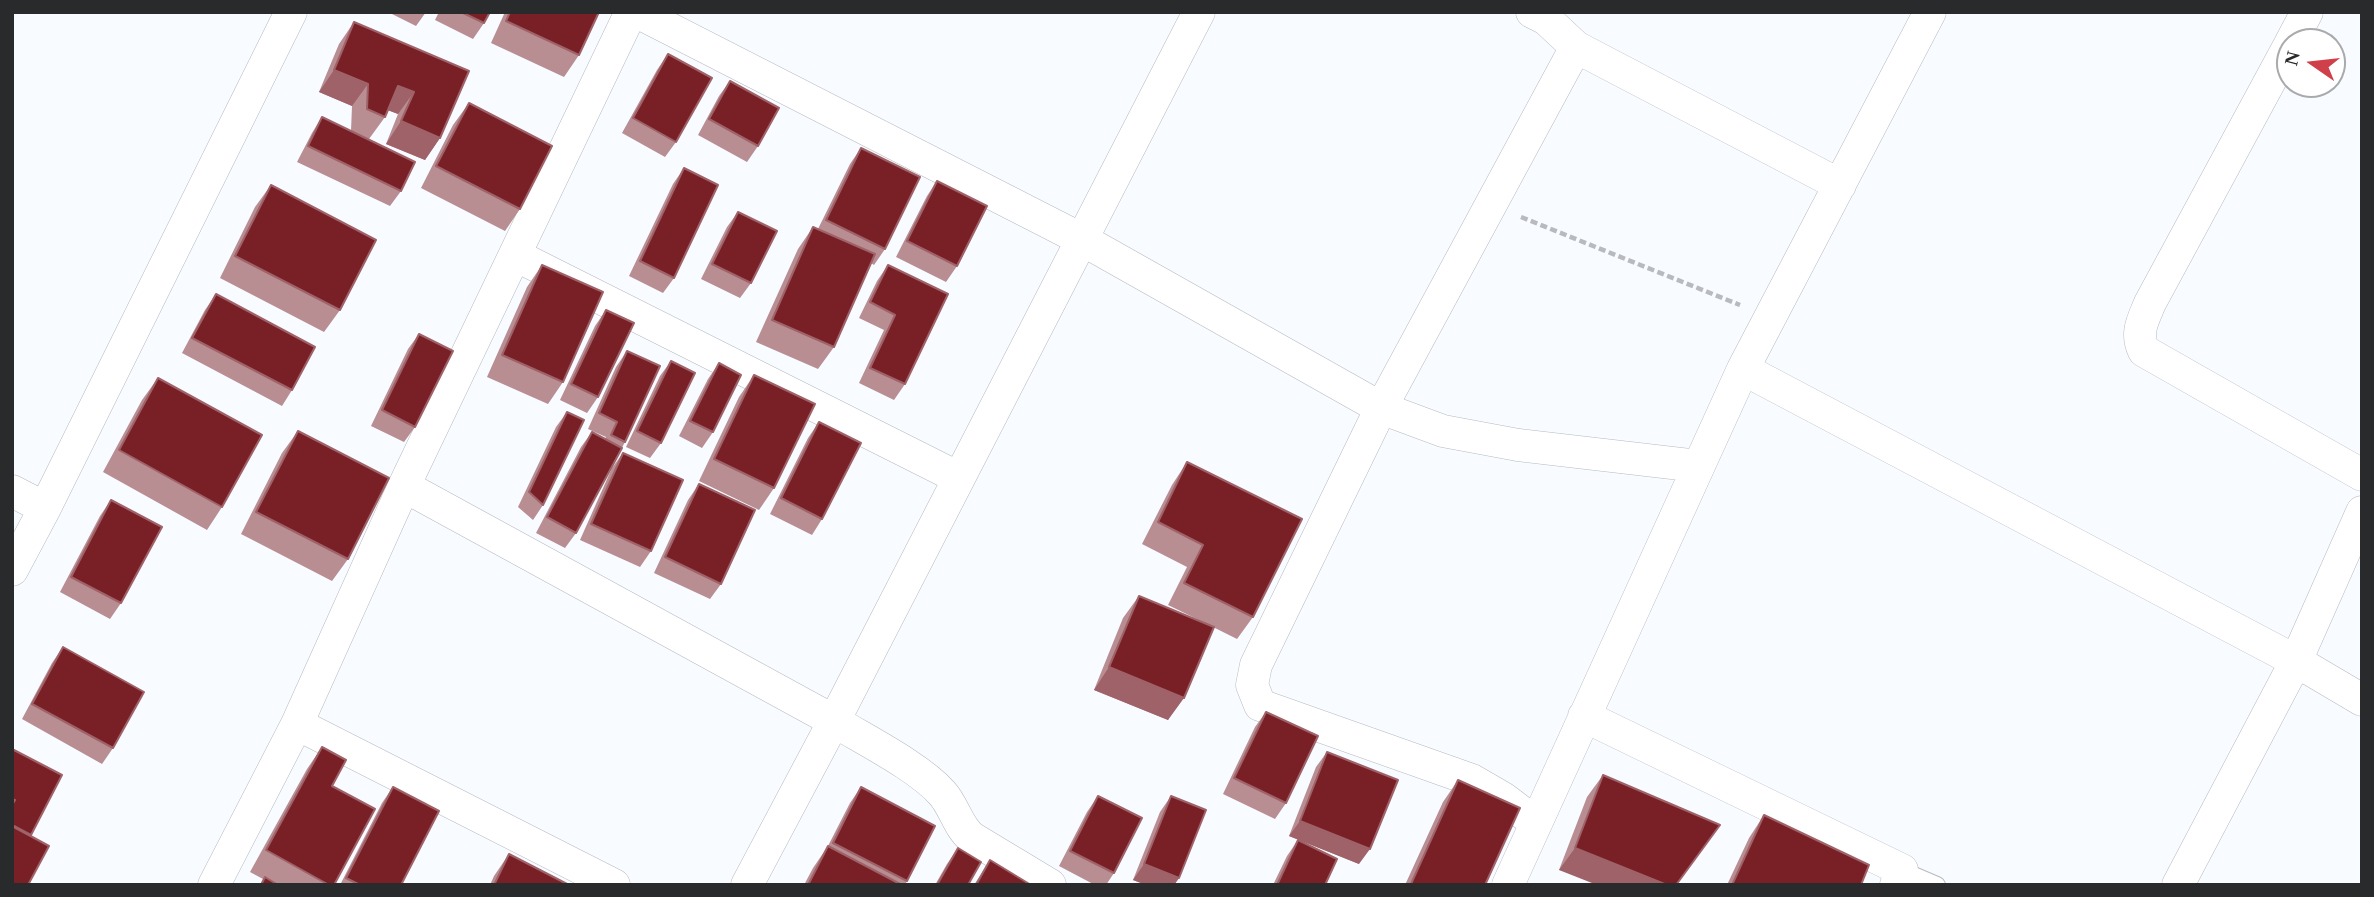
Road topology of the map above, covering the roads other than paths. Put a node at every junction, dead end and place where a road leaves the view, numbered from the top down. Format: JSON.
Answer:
{"nodes":[{"id":1,"x":291,"y":12,"type":"edge"},
{"id":2,"x":631,"y":12,"type":"edge"},
{"id":3,"x":637,"y":12,"type":"edge"},
{"id":4,"x":1199,"y":12,"type":"edge"},
{"id":5,"x":1930,"y":12,"type":"edge"},
{"id":6,"x":2307,"y":12,"type":"edge"},
{"id":7,"x":1542,"y":15,"type":"edge"},
{"id":8,"x":2299,"y":28,"type":"edge"},
{"id":9,"x":1576,"y":47,"type":"junction"},
{"id":10,"x":2276,"y":71,"type":"edge"},
{"id":11,"x":1840,"y":185,"type":"junction"},
{"id":12,"x":1081,"y":240,"type":"junction"},
{"id":13,"x":515,"y":254,"type":"junction"},
{"id":14,"x":1743,"y":369,"type":"junction"},
{"id":15,"x":1381,"y":408,"type":"junction"},
{"id":16,"x":1698,"y":466,"type":"junction"},
{"id":17,"x":2362,"y":475,"type":"edge"},
{"id":18,"x":959,"y":478,"type":"junction"},
{"id":19,"x":404,"y":486,"type":"junction"},
{"id":20,"x":12,"y":491,"type":"edge"},
{"id":21,"x":46,"y":508,"type":"junction"},
{"id":22,"x":2360,"y":521,"type":"edge"},
{"id":23,"x":12,"y":570,"type":"edge"},
{"id":24,"x":2296,"y":661,"type":"junction"},
{"id":25,"x":2362,"y":700,"type":"edge"},
{"id":26,"x":1584,"y":716,"type":"junction"},
{"id":27,"x":834,"y":720,"type":"junction"},
{"id":28,"x":297,"y":724,"type":"junction"},
{"id":29,"x":1536,"y":823,"type":"junction"},
{"id":30,"x":1899,"y":877,"type":"edge"},
{"id":31,"x":214,"y":885,"type":"edge"},
{"id":32,"x":614,"y":885,"type":"edge"},
{"id":33,"x":747,"y":885,"type":"edge"},
{"id":34,"x":1050,"y":885,"type":"edge"},
{"id":35,"x":1508,"y":885,"type":"edge"},
{"id":36,"x":1937,"y":885,"type":"edge"},
{"id":37,"x":2178,"y":885,"type":"edge"}],
"edges":[{"from":1,"to":21,"type":"street"},
{"from":2,"to":13,"type":"street"},
{"from":3,"to":12,"type":"street"},
{"from":4,"to":12,"type":"street"},
{"from":5,"to":11,"type":"street"},
{"from":6,"to":8,"type":"street"},
{"from":7,"to":9,"type":"street"},
{"from":9,"to":11,"type":"street"},
{"from":9,"to":15,"type":"street"},
{"from":10,"to":17,"type":"street"},
{"from":11,"to":14,"type":"street"},
{"from":12,"to":15,"type":"street"},
{"from":12,"to":18,"type":"street"},
{"from":13,"to":18,"type":"street"},
{"from":13,"to":19,"type":"street"},
{"from":14,"to":16,"type":"street"},
{"from":14,"to":24,"type":"street"},
{"from":15,"to":16,"type":"street"},
{"from":15,"to":29,"type":"street"},
{"from":16,"to":26,"type":"street"},
{"from":18,"to":27,"type":"street"},
{"from":19,"to":27,"type":"street"},
{"from":19,"to":28,"type":"street"},
{"from":20,"to":21,"type":"street"},
{"from":21,"to":23,"type":"street"},
{"from":22,"to":24,"type":"street"},
{"from":24,"to":25,"type":"street"},
{"from":24,"to":37,"type":"street"},
{"from":26,"to":29,"type":"street"},
{"from":26,"to":30,"type":"street"},
{"from":27,"to":33,"type":"street"},
{"from":27,"to":34,"type":"street"},
{"from":28,"to":31,"type":"street"},
{"from":28,"to":32,"type":"street"},
{"from":29,"to":35,"type":"street"},
{"from":30,"to":36,"type":"lane"}]}
